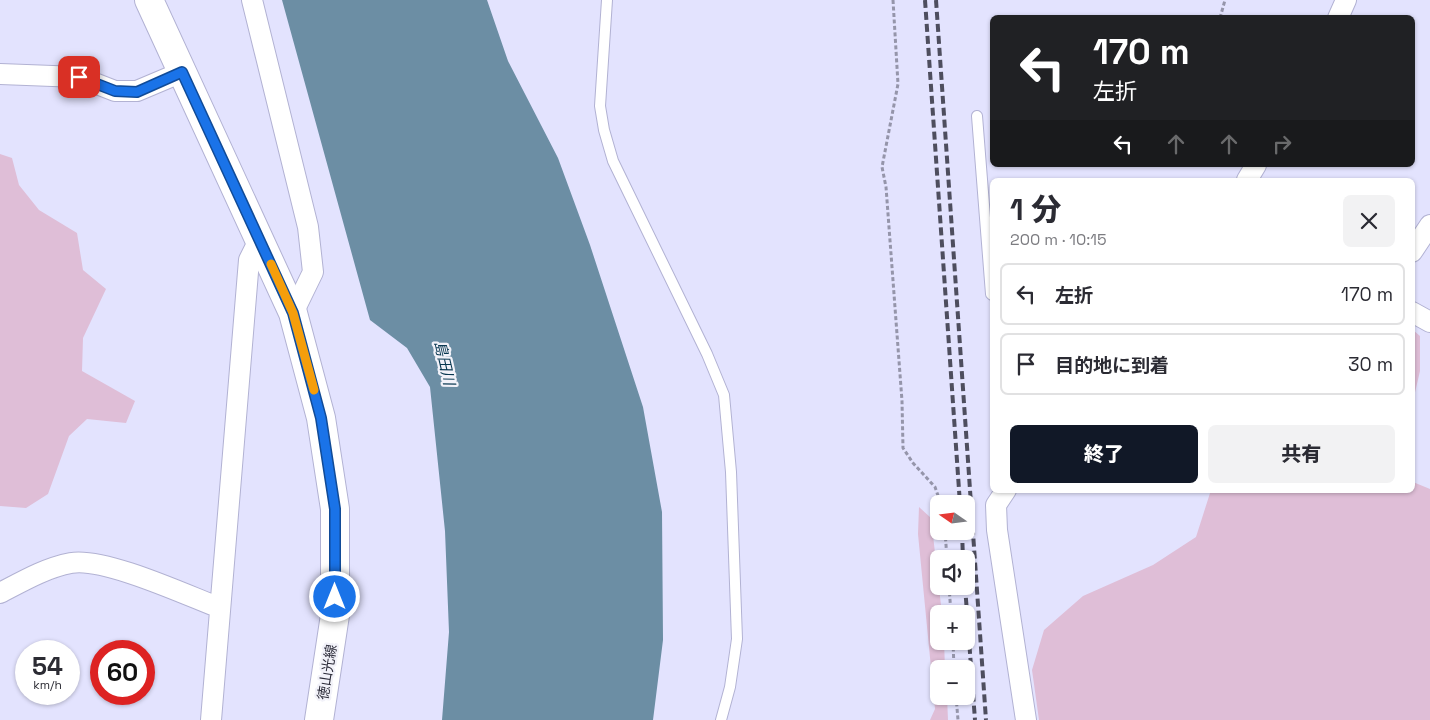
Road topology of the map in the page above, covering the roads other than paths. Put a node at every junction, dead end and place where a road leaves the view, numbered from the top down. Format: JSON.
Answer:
{"nodes":[{"id":1,"x":149,"y":0,"type":"edge"},
{"id":2,"x":252,"y":0,"type":"edge"},
{"id":3,"x":607,"y":0,"type":"edge"},
{"id":4,"x":1346,"y":0,"type":"edge"},
{"id":5,"x":1339,"y":15,"type":"edge"},
{"id":6,"x":182,"y":72,"type":"junction"},
{"id":7,"x":0,"y":74,"type":"edge"},
{"id":8,"x":976,"y":116,"type":"dead end"},
{"id":9,"x":1255,"y":167,"type":"edge"},
{"id":10,"x":1248,"y":178,"type":"edge"},
{"id":11,"x":989,"y":223,"type":"edge"},
{"id":12,"x":1430,"y":225,"type":"edge"},
{"id":13,"x":260,"y":238,"type":"junction"},
{"id":14,"x":1415,"y":248,"type":"edge"},
{"id":15,"x":990,"y":258,"type":"edge"},
{"id":16,"x":293,"y":313,"type":"junction"},
{"id":17,"x":1415,"y":314,"type":"edge"},
{"id":18,"x":1430,"y":322,"type":"edge"},
{"id":19,"x":1004,"y":493,"type":"edge"},
{"id":20,"x":0,"y":593,"type":"edge"},
{"id":21,"x":220,"y":608,"type":"junction"},
{"id":22,"x":210,"y":720,"type":"edge"},
{"id":23,"x":320,"y":720,"type":"edge"},
{"id":24,"x":721,"y":720,"type":"edge"},
{"id":25,"x":1026,"y":720,"type":"edge"}],
"edges":[{"from":1,"to":6,"type":"main road","name":"徳山光線"},
{"from":2,"to":16,"type":"street"},
{"from":3,"to":24,"type":"lane"},
{"from":4,"to":5,"type":"street"},
{"from":6,"to":7,"type":"street"},
{"from":6,"to":13,"type":"main road","name":"徳山光線"},
{"from":8,"to":11,"type":"lane"},
{"from":9,"to":10,"type":"street"},
{"from":11,"to":15,"type":"lane"},
{"from":12,"to":14,"type":"street"},
{"from":13,"to":16,"type":"main road","name":"徳山光線"},
{"from":13,"to":21,"type":"street"},
{"from":16,"to":23,"type":"main road","name":"徳山光線"},
{"from":17,"to":18,"type":"street"},
{"from":19,"to":25,"type":"street"},
{"from":20,"to":21,"type":"street"},
{"from":21,"to":22,"type":"street"}]}
